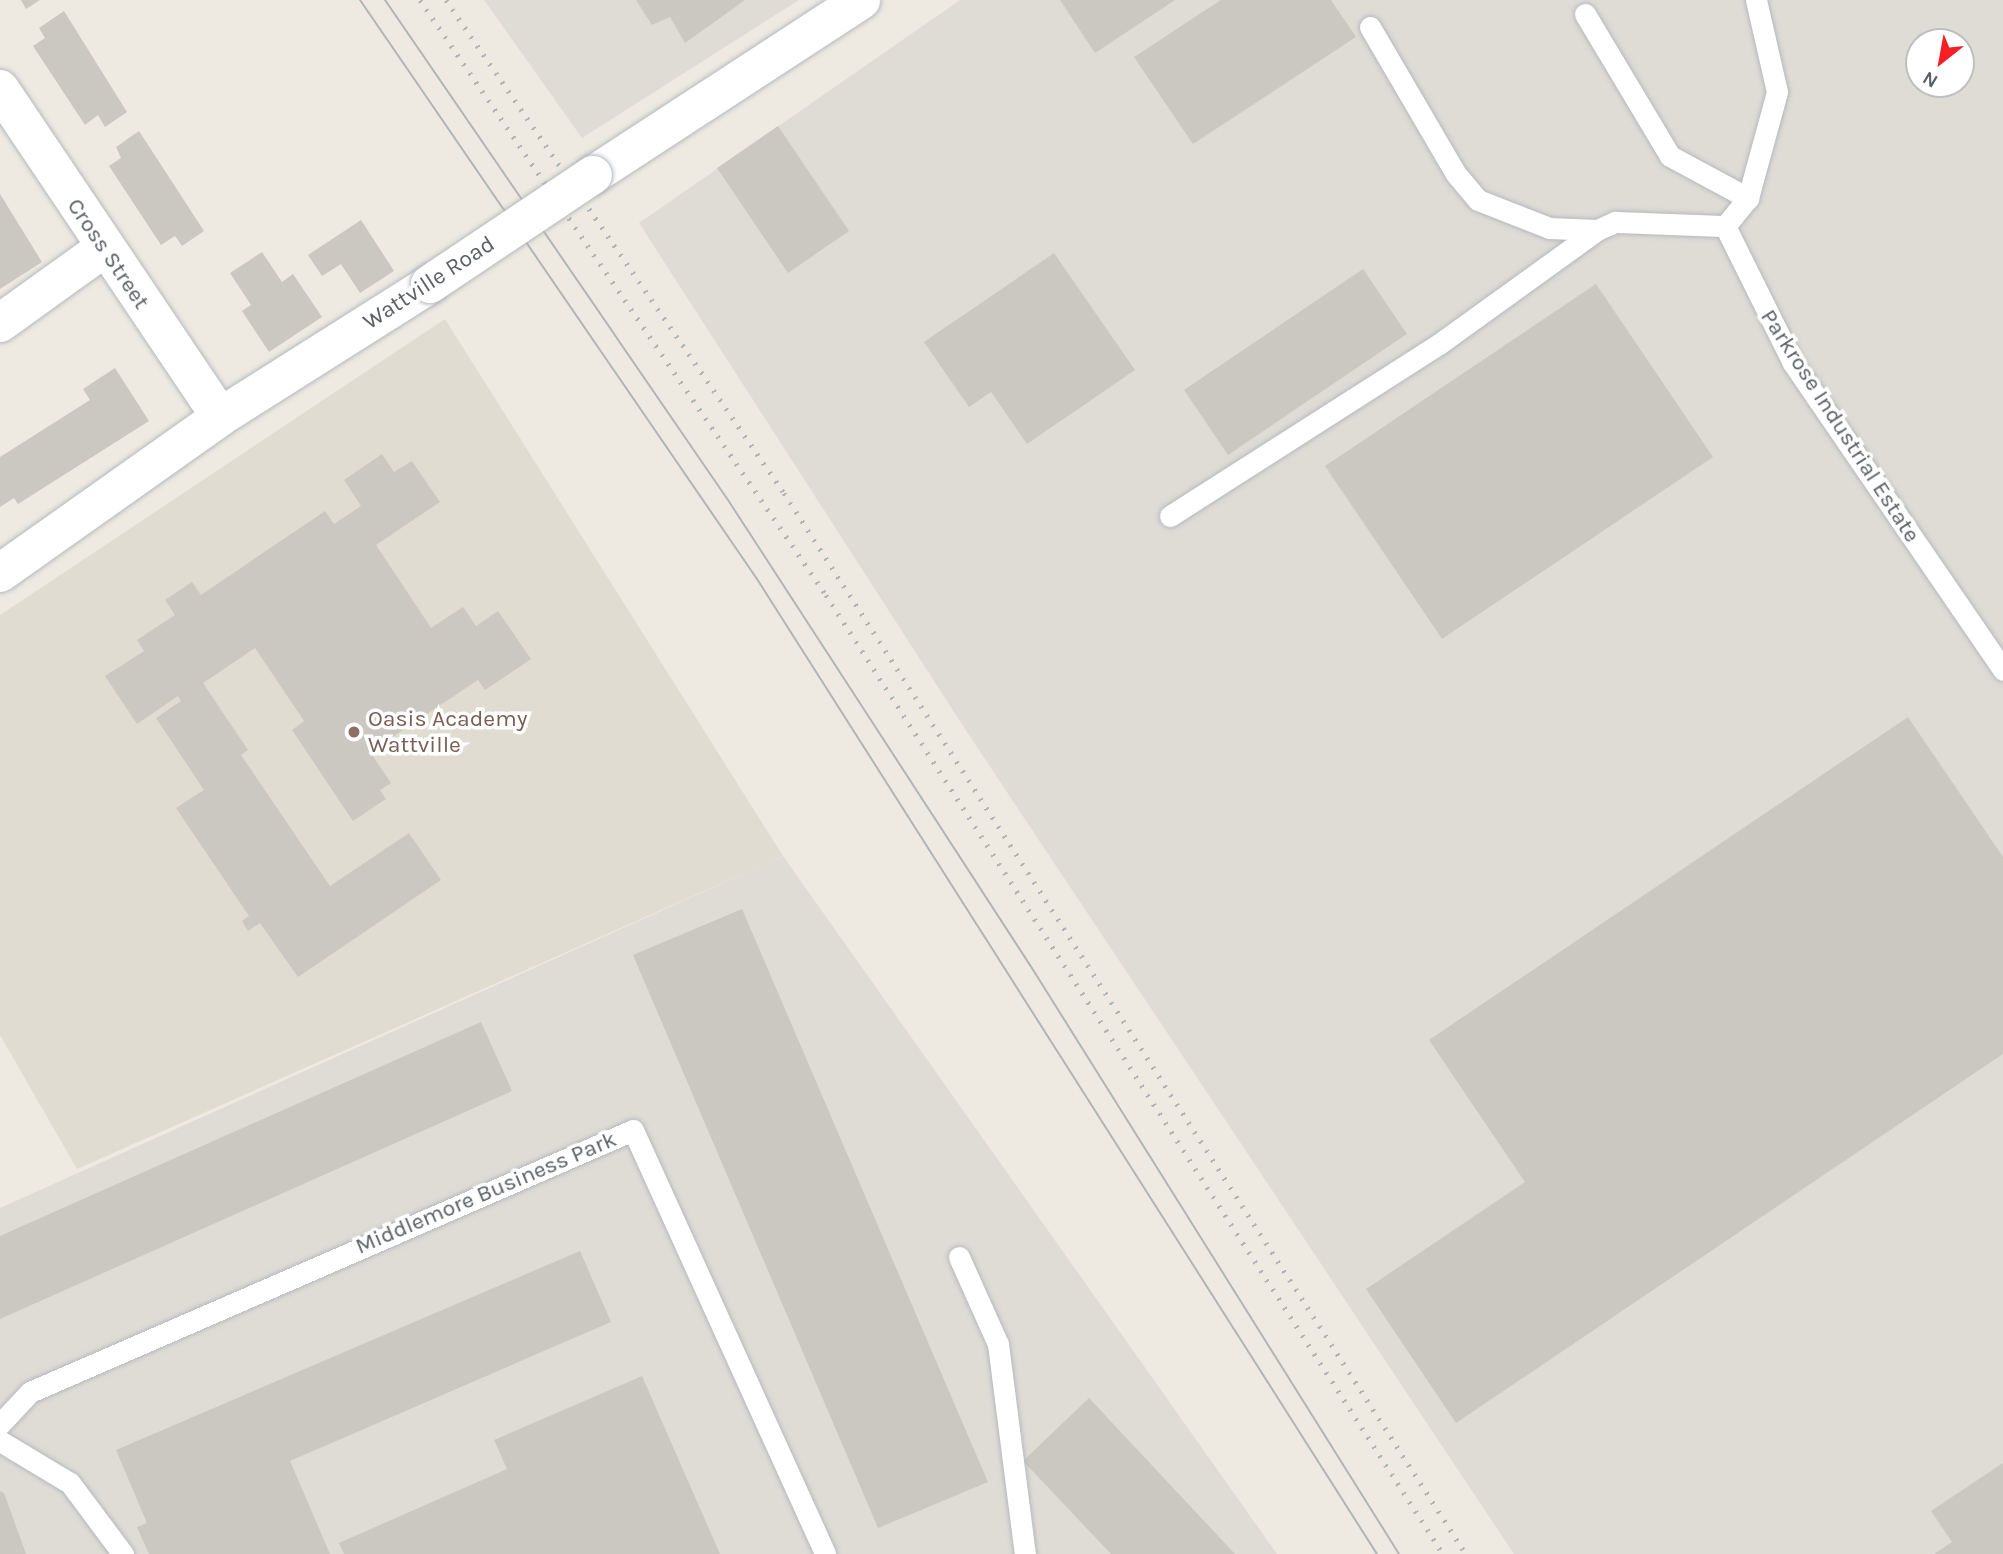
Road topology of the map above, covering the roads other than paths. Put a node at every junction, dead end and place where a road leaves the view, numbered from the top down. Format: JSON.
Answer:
{"nodes":[{"id":1,"x":861,"y":0,"type":"edge"},
{"id":2,"x":1756,"y":0,"type":"edge"},
{"id":3,"x":1585,"y":14,"type":"dead end"},
{"id":4,"x":1370,"y":27,"type":"dead end"},
{"id":5,"x":0,"y":89,"type":"edge"},
{"id":6,"x":1748,"y":198,"type":"junction"},
{"id":7,"x":1725,"y":226,"type":"junction"},
{"id":8,"x":1597,"y":230,"type":"junction"},
{"id":9,"x":103,"y":249,"type":"junction"},
{"id":10,"x":0,"y":323,"type":"edge"},
{"id":11,"x":220,"y":417,"type":"junction"},
{"id":12,"x":1170,"y":516,"type":"dead end"},
{"id":13,"x":0,"y":573,"type":"edge"},
{"id":14,"x":2003,"y":670,"type":"edge"},
{"id":15,"x":959,"y":1257,"type":"dead end"},
{"id":16,"x":0,"y":1424,"type":"edge"},
{"id":17,"x":0,"y":1441,"type":"edge"},
{"id":18,"x":123,"y":1554,"type":"edge"},
{"id":19,"x":825,"y":1554,"type":"edge"},
{"id":20,"x":1025,"y":1554,"type":"edge"}],
"edges":[{"from":1,"to":11,"type":"street","name":"Wattville Road","bridge":true},
{"from":2,"to":6,"type":"lane"},
{"from":3,"to":6,"type":"lane"},
{"from":4,"to":8,"type":"lane"},
{"from":5,"to":9,"type":"street","name":"Cross Street"},
{"from":6,"to":7,"type":"lane"},
{"from":7,"to":8,"type":"lane"},
{"from":7,"to":14,"type":"lane","name":"Parkrose Industrial Estate"},
{"from":8,"to":12,"type":"lane"},
{"from":9,"to":10,"type":"street"},
{"from":9,"to":11,"type":"street","name":"Cross Street"},
{"from":11,"to":13,"type":"street","name":"Wattville Road"},
{"from":15,"to":20,"type":"lane"},
{"from":16,"to":19,"type":"lane","name":"Middlemore Business Park"},
{"from":17,"to":18,"type":"lane"}]}
